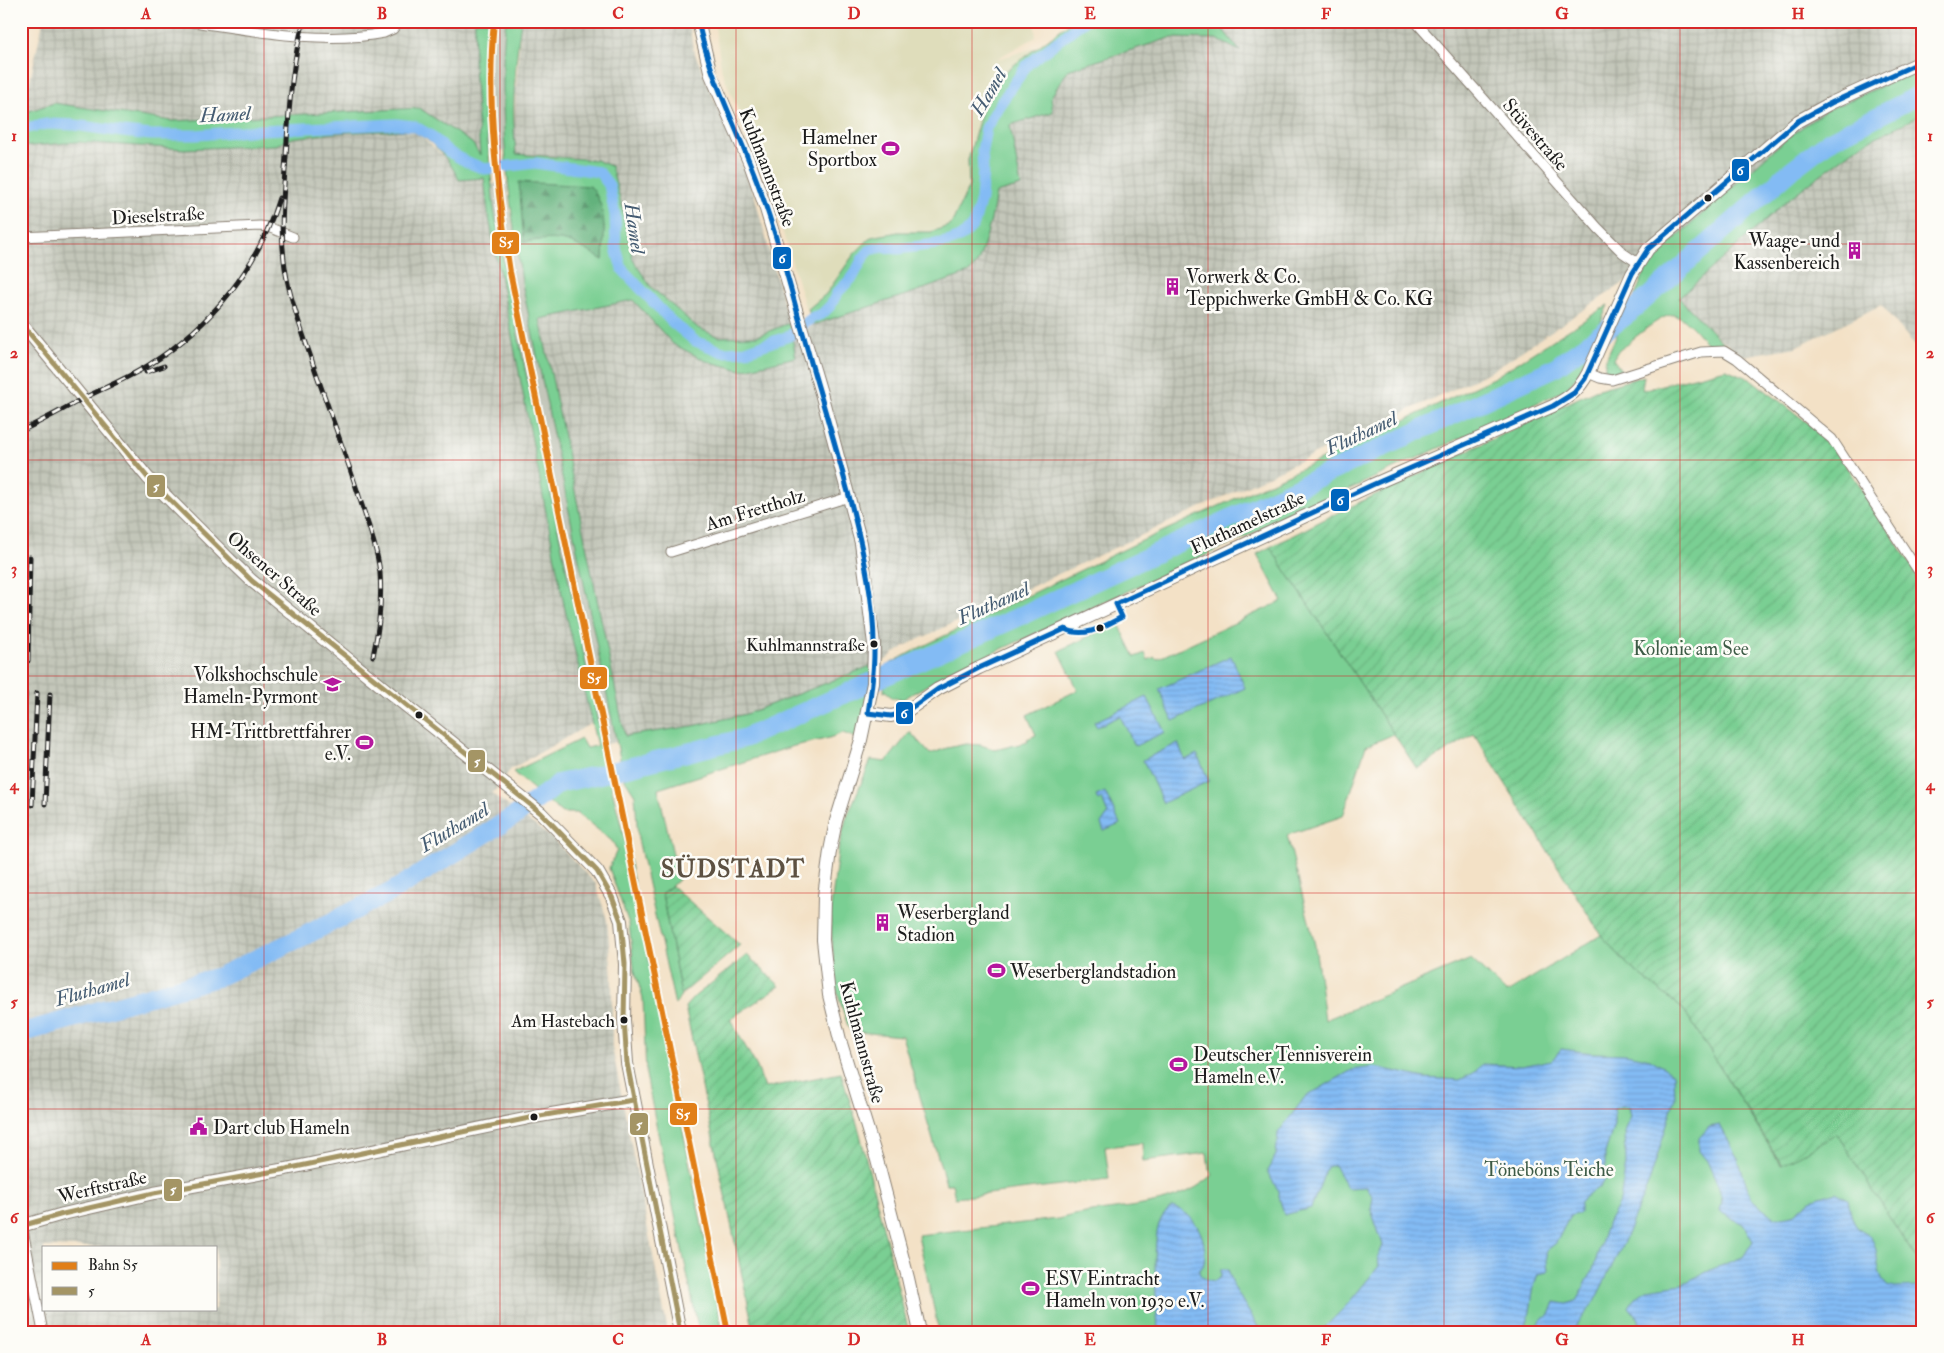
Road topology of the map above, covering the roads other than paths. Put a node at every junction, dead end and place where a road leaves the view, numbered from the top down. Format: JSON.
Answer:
{"nodes":[{"id":1,"x":186,"y":21,"type":"edge"},
{"id":2,"x":399,"y":21,"type":"edge"},
{"id":3,"x":698,"y":21,"type":"edge"},
{"id":4,"x":1415,"y":21,"type":"edge"},
{"id":5,"x":1923,"y":62,"type":"edge"},
{"id":6,"x":21,"y":237,"type":"edge"},
{"id":7,"x":293,"y":237,"type":"dead end"},
{"id":8,"x":1638,"y":263,"type":"junction"},
{"id":9,"x":21,"y":323,"type":"edge"},
{"id":10,"x":1588,"y":373,"type":"junction"},
{"id":11,"x":849,"y":497,"type":"junction"},
{"id":12,"x":671,"y":552,"type":"dead end"},
{"id":13,"x":1923,"y":578,"type":"edge"},
{"id":14,"x":868,"y":713,"type":"junction"},
{"id":15,"x":633,"y":1100,"type":"junction"},
{"id":16,"x":22,"y":1226,"type":"edge"},
{"id":17,"x":43,"y":1332,"type":"edge"},
{"id":18,"x":680,"y":1332,"type":"edge"},
{"id":19,"x":920,"y":1332,"type":"edge"}],
"edges":[{"from":1,"to":2,"type":"street"},
{"from":3,"to":11,"type":"main road","name":"Kuhlmannstraße"},
{"from":4,"to":8,"type":"street","name":"Stüvestraße"},
{"from":5,"to":8,"type":"main road","name":"Fluthamelstraße"},
{"from":6,"to":7,"type":"street","name":"Dieselstraße"},
{"from":8,"to":10,"type":"main road","name":"Fluthamelstraße"},
{"from":9,"to":15,"type":"main road","name":"Ohsener Straße"},
{"from":10,"to":13,"type":"street"},
{"from":10,"to":14,"type":"main road","name":"Fluthamelstraße"},
{"from":11,"to":12,"type":"street","name":"Am Frettholz"},
{"from":11,"to":14,"type":"main road","name":"Kuhlmannstraße"},
{"from":14,"to":19,"type":"main road","name":"Kuhlmannstraße"},
{"from":15,"to":16,"type":"main road","name":"Werftstraße"},
{"from":15,"to":18,"type":"main road"},
{"from":16,"to":17,"type":"street"}]}
